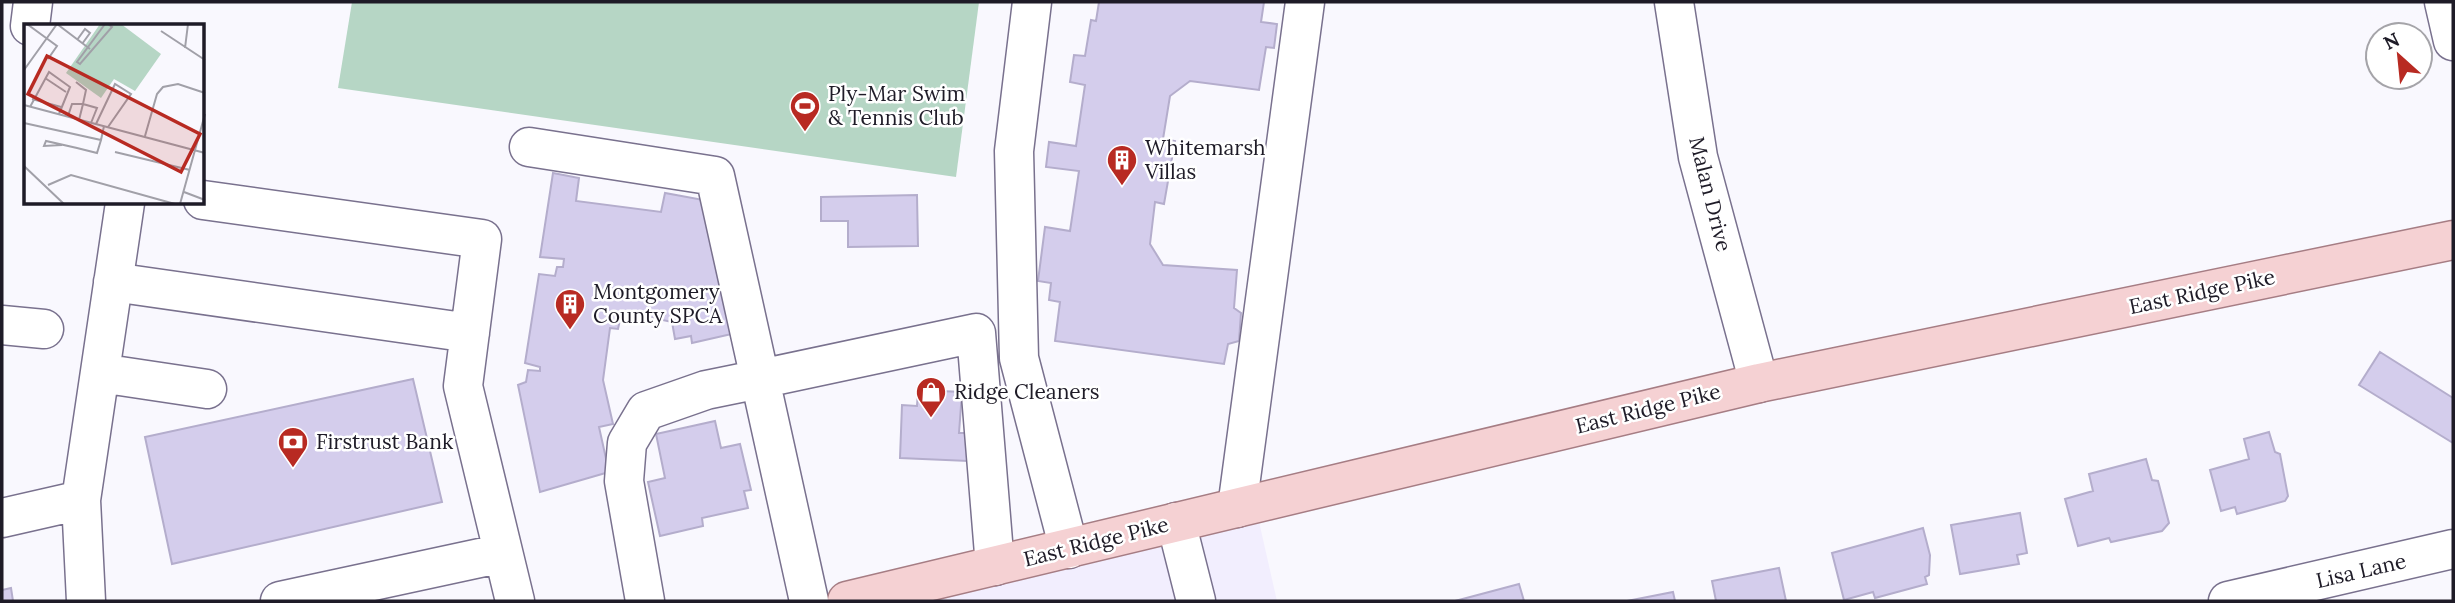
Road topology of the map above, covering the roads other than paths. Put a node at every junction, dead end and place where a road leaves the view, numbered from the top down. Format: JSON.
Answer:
{"nodes":[{"id":1,"x":33,"y":2,"type":"edge"},
{"id":2,"x":1032,"y":2,"type":"edge"},
{"id":3,"x":1305,"y":2,"type":"edge"},
{"id":4,"x":1674,"y":2,"type":"edge"},
{"id":5,"x":2444,"y":2,"type":"edge"},
{"id":6,"x":30,"y":24,"type":"edge"},
{"id":7,"x":2453,"y":41,"type":"edge"},
{"id":8,"x":529,"y":147,"type":"dead end"},
{"id":9,"x":205,"y":200,"type":"edge"},
{"id":10,"x":125,"y":205,"type":"edge"},
{"id":11,"x":2453,"y":240,"type":"edge"},
{"id":12,"x":113,"y":282,"type":"junction"},
{"id":13,"x":2,"y":325,"type":"edge"},
{"id":14,"x":44,"y":329,"type":"dead end"},
{"id":15,"x":470,"y":333,"type":"junction"},
{"id":16,"x":100,"y":373,"type":"junction"},
{"id":17,"x":760,"y":379,"type":"junction"},
{"id":18,"x":1759,"y":383,"type":"junction"},
{"id":19,"x":207,"y":389,"type":"dead end"},
{"id":20,"x":81,"y":500,"type":"junction"},
{"id":21,"x":1237,"y":508,"type":"junction"},
{"id":22,"x":2,"y":517,"type":"edge"},
{"id":23,"x":1176,"y":522,"type":"junction"},
{"id":24,"x":1069,"y":549,"type":"junction"},
{"id":25,"x":2453,"y":549,"type":"edge"},
{"id":26,"x":503,"y":553,"type":"junction"},
{"id":27,"x":995,"y":566,"type":"junction"},
{"id":28,"x":86,"y":601,"type":"edge"},
{"id":29,"x":280,"y":601,"type":"edge"},
{"id":30,"x":515,"y":601,"type":"edge"},
{"id":31,"x":645,"y":601,"type":"edge"},
{"id":32,"x":809,"y":601,"type":"edge"},
{"id":33,"x":847,"y":601,"type":"edge"},
{"id":34,"x":1196,"y":601,"type":"edge"},
{"id":35,"x":2228,"y":601,"type":"edge"}],
"edges":[{"from":1,"to":6,"type":"street"},
{"from":2,"to":24,"type":"street"},
{"from":3,"to":21,"type":"street"},
{"from":4,"to":18,"type":"street","name":"Malan Drive"},
{"from":5,"to":7,"type":"street"},
{"from":8,"to":17,"type":"street"},
{"from":9,"to":15,"type":"street"},
{"from":10,"to":12,"type":"street"},
{"from":11,"to":18,"type":"main road","name":"East Ridge Pike"},
{"from":12,"to":15,"type":"street"},
{"from":12,"to":16,"type":"street"},
{"from":13,"to":14,"type":"street"},
{"from":15,"to":26,"type":"street"},
{"from":16,"to":19,"type":"street"},
{"from":16,"to":20,"type":"street"},
{"from":17,"to":27,"type":"street"},
{"from":17,"to":31,"type":"street"},
{"from":17,"to":32,"type":"street"},
{"from":18,"to":21,"type":"main road","name":"East Ridge Pike"},
{"from":20,"to":22,"type":"street"},
{"from":20,"to":28,"type":"street"},
{"from":21,"to":23,"type":"main road","name":"East Ridge Pike"},
{"from":23,"to":24,"type":"main road","name":"East Ridge Pike"},
{"from":23,"to":34,"type":"street"},
{"from":24,"to":27,"type":"main road","name":"East Ridge Pike"},
{"from":25,"to":35,"type":"street","name":"Lisa Lane"},
{"from":26,"to":29,"type":"street"},
{"from":26,"to":30,"type":"street"},
{"from":27,"to":33,"type":"main road","name":"East Ridge Pike"}]}
